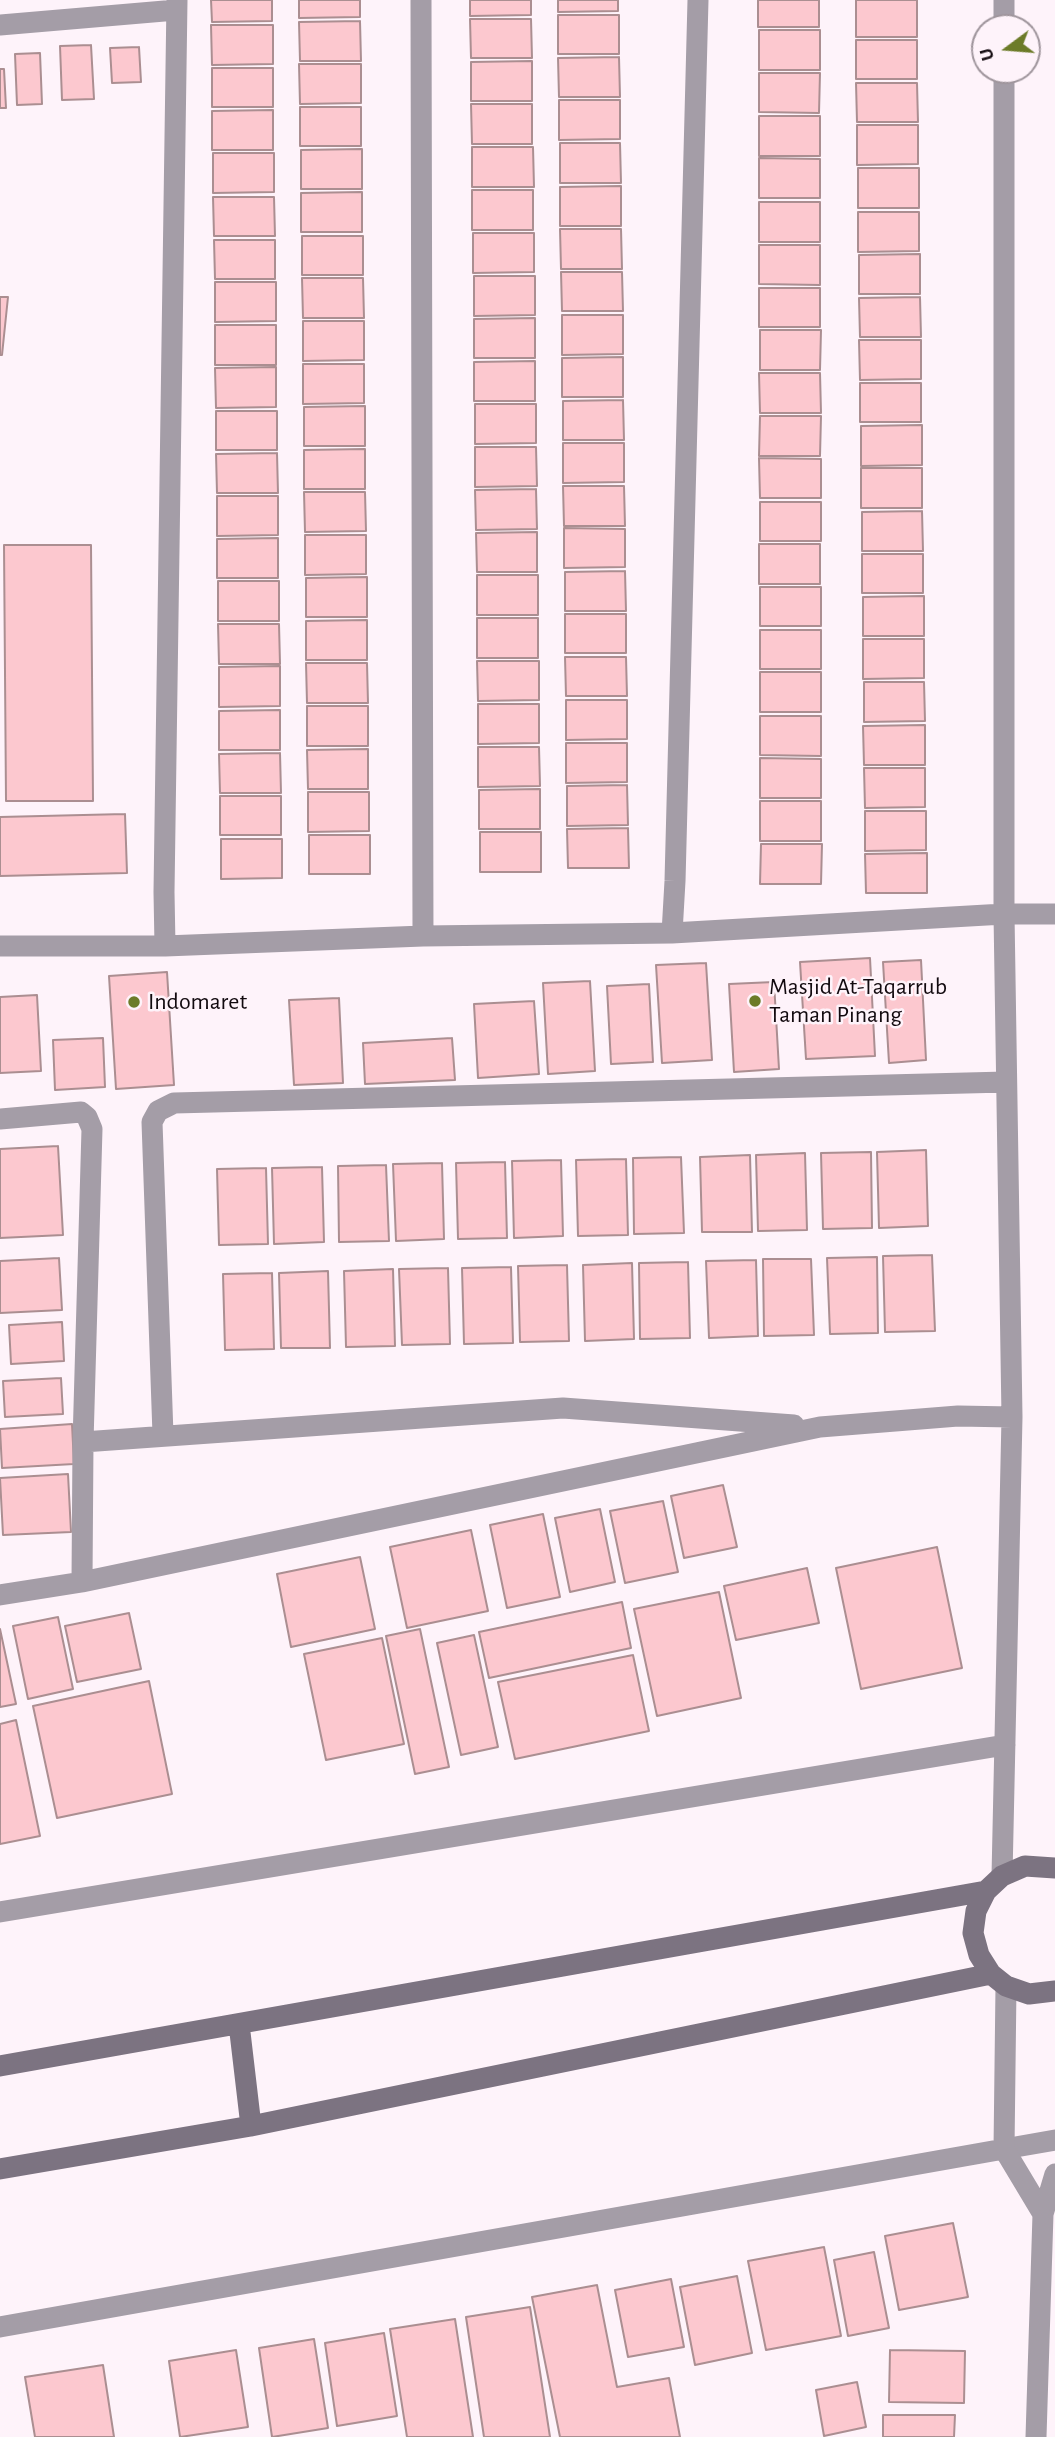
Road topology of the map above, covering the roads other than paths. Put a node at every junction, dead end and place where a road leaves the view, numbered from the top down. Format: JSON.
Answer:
{"nodes":[{"id":1,"x":421,"y":0,"type":"edge"},
{"id":2,"x":698,"y":0,"type":"edge"},
{"id":3,"x":177,"y":5,"type":"edge"},
{"id":4,"x":0,"y":24,"type":"edge"},
{"id":5,"x":1004,"y":84,"type":"edge"},
{"id":6,"x":1004,"y":914,"type":"junction"},
{"id":7,"x":1055,"y":914,"type":"edge"},
{"id":8,"x":672,"y":933,"type":"junction"},
{"id":9,"x":422,"y":936,"type":"junction"},
{"id":10,"x":0,"y":946,"type":"edge"},
{"id":11,"x":165,"y":946,"type":"junction"},
{"id":12,"x":1006,"y":1082,"type":"junction"},
{"id":13,"x":0,"y":1119,"type":"edge"},
{"id":14,"x":1013,"y":1417,"type":"junction"},
{"id":15,"x":820,"y":1427,"type":"junction"},
{"id":16,"x":163,"y":1436,"type":"junction"},
{"id":17,"x":83,"y":1442,"type":"junction"},
{"id":18,"x":82,"y":1582,"type":"junction"},
{"id":19,"x":0,"y":1595,"type":"edge"},
{"id":20,"x":1005,"y":1745,"type":"junction"},
{"id":21,"x":1055,"y":1868,"type":"edge"},
{"id":22,"x":1002,"y":1876,"type":"junction"},
{"id":23,"x":986,"y":1891,"type":"junction"},
{"id":24,"x":0,"y":1912,"type":"edge"},
{"id":25,"x":999,"y":1980,"type":"junction"},
{"id":26,"x":1055,"y":1991,"type":"edge"},
{"id":27,"x":239,"y":2024,"type":"junction"},
{"id":28,"x":0,"y":2066,"type":"edge"},
{"id":29,"x":251,"y":2126,"type":"junction"},
{"id":30,"x":1055,"y":2140,"type":"edge"},
{"id":31,"x":1004,"y":2149,"type":"junction"},
{"id":32,"x":0,"y":2169,"type":"edge"},
{"id":33,"x":1055,"y":2174,"type":"edge"},
{"id":34,"x":1043,"y":2214,"type":"junction"},
{"id":35,"x":0,"y":2327,"type":"edge"},
{"id":36,"x":1036,"y":2437,"type":"edge"}],
"edges":[{"from":1,"to":9,"type":"street"},
{"from":2,"to":8,"type":"street"},
{"from":3,"to":4,"type":"street"},
{"from":3,"to":11,"type":"street"},
{"from":5,"to":6,"type":"street"},
{"from":6,"to":7,"type":"street"},
{"from":6,"to":8,"type":"street"},
{"from":6,"to":12,"type":"street"},
{"from":8,"to":9,"type":"street"},
{"from":9,"to":11,"type":"street"},
{"from":10,"to":11,"type":"street"},
{"from":12,"to":14,"type":"street"},
{"from":12,"to":16,"type":"street"},
{"from":13,"to":17,"type":"street"},
{"from":14,"to":15,"type":"street"},
{"from":14,"to":20,"type":"street"},
{"from":15,"to":16,"type":"street"},
{"from":15,"to":18,"type":"street"},
{"from":16,"to":17,"type":"street"},
{"from":17,"to":18,"type":"street"},
{"from":18,"to":19,"type":"street"},
{"from":20,"to":22,"type":"street"},
{"from":20,"to":24,"type":"street"},
{"from":21,"to":22,"type":"main road"},
{"from":22,"to":23,"type":"main road"},
{"from":23,"to":25,"type":"main road"},
{"from":23,"to":27,"type":"main road"},
{"from":25,"to":26,"type":"main road"},
{"from":25,"to":29,"type":"main road"},
{"from":25,"to":31,"type":"street"},
{"from":27,"to":28,"type":"main road"},
{"from":27,"to":29,"type":"main road"},
{"from":29,"to":32,"type":"main road"},
{"from":30,"to":31,"type":"street"},
{"from":31,"to":34,"type":"street"},
{"from":31,"to":35,"type":"street"},
{"from":33,"to":34,"type":"street"},
{"from":34,"to":36,"type":"street"}]}
